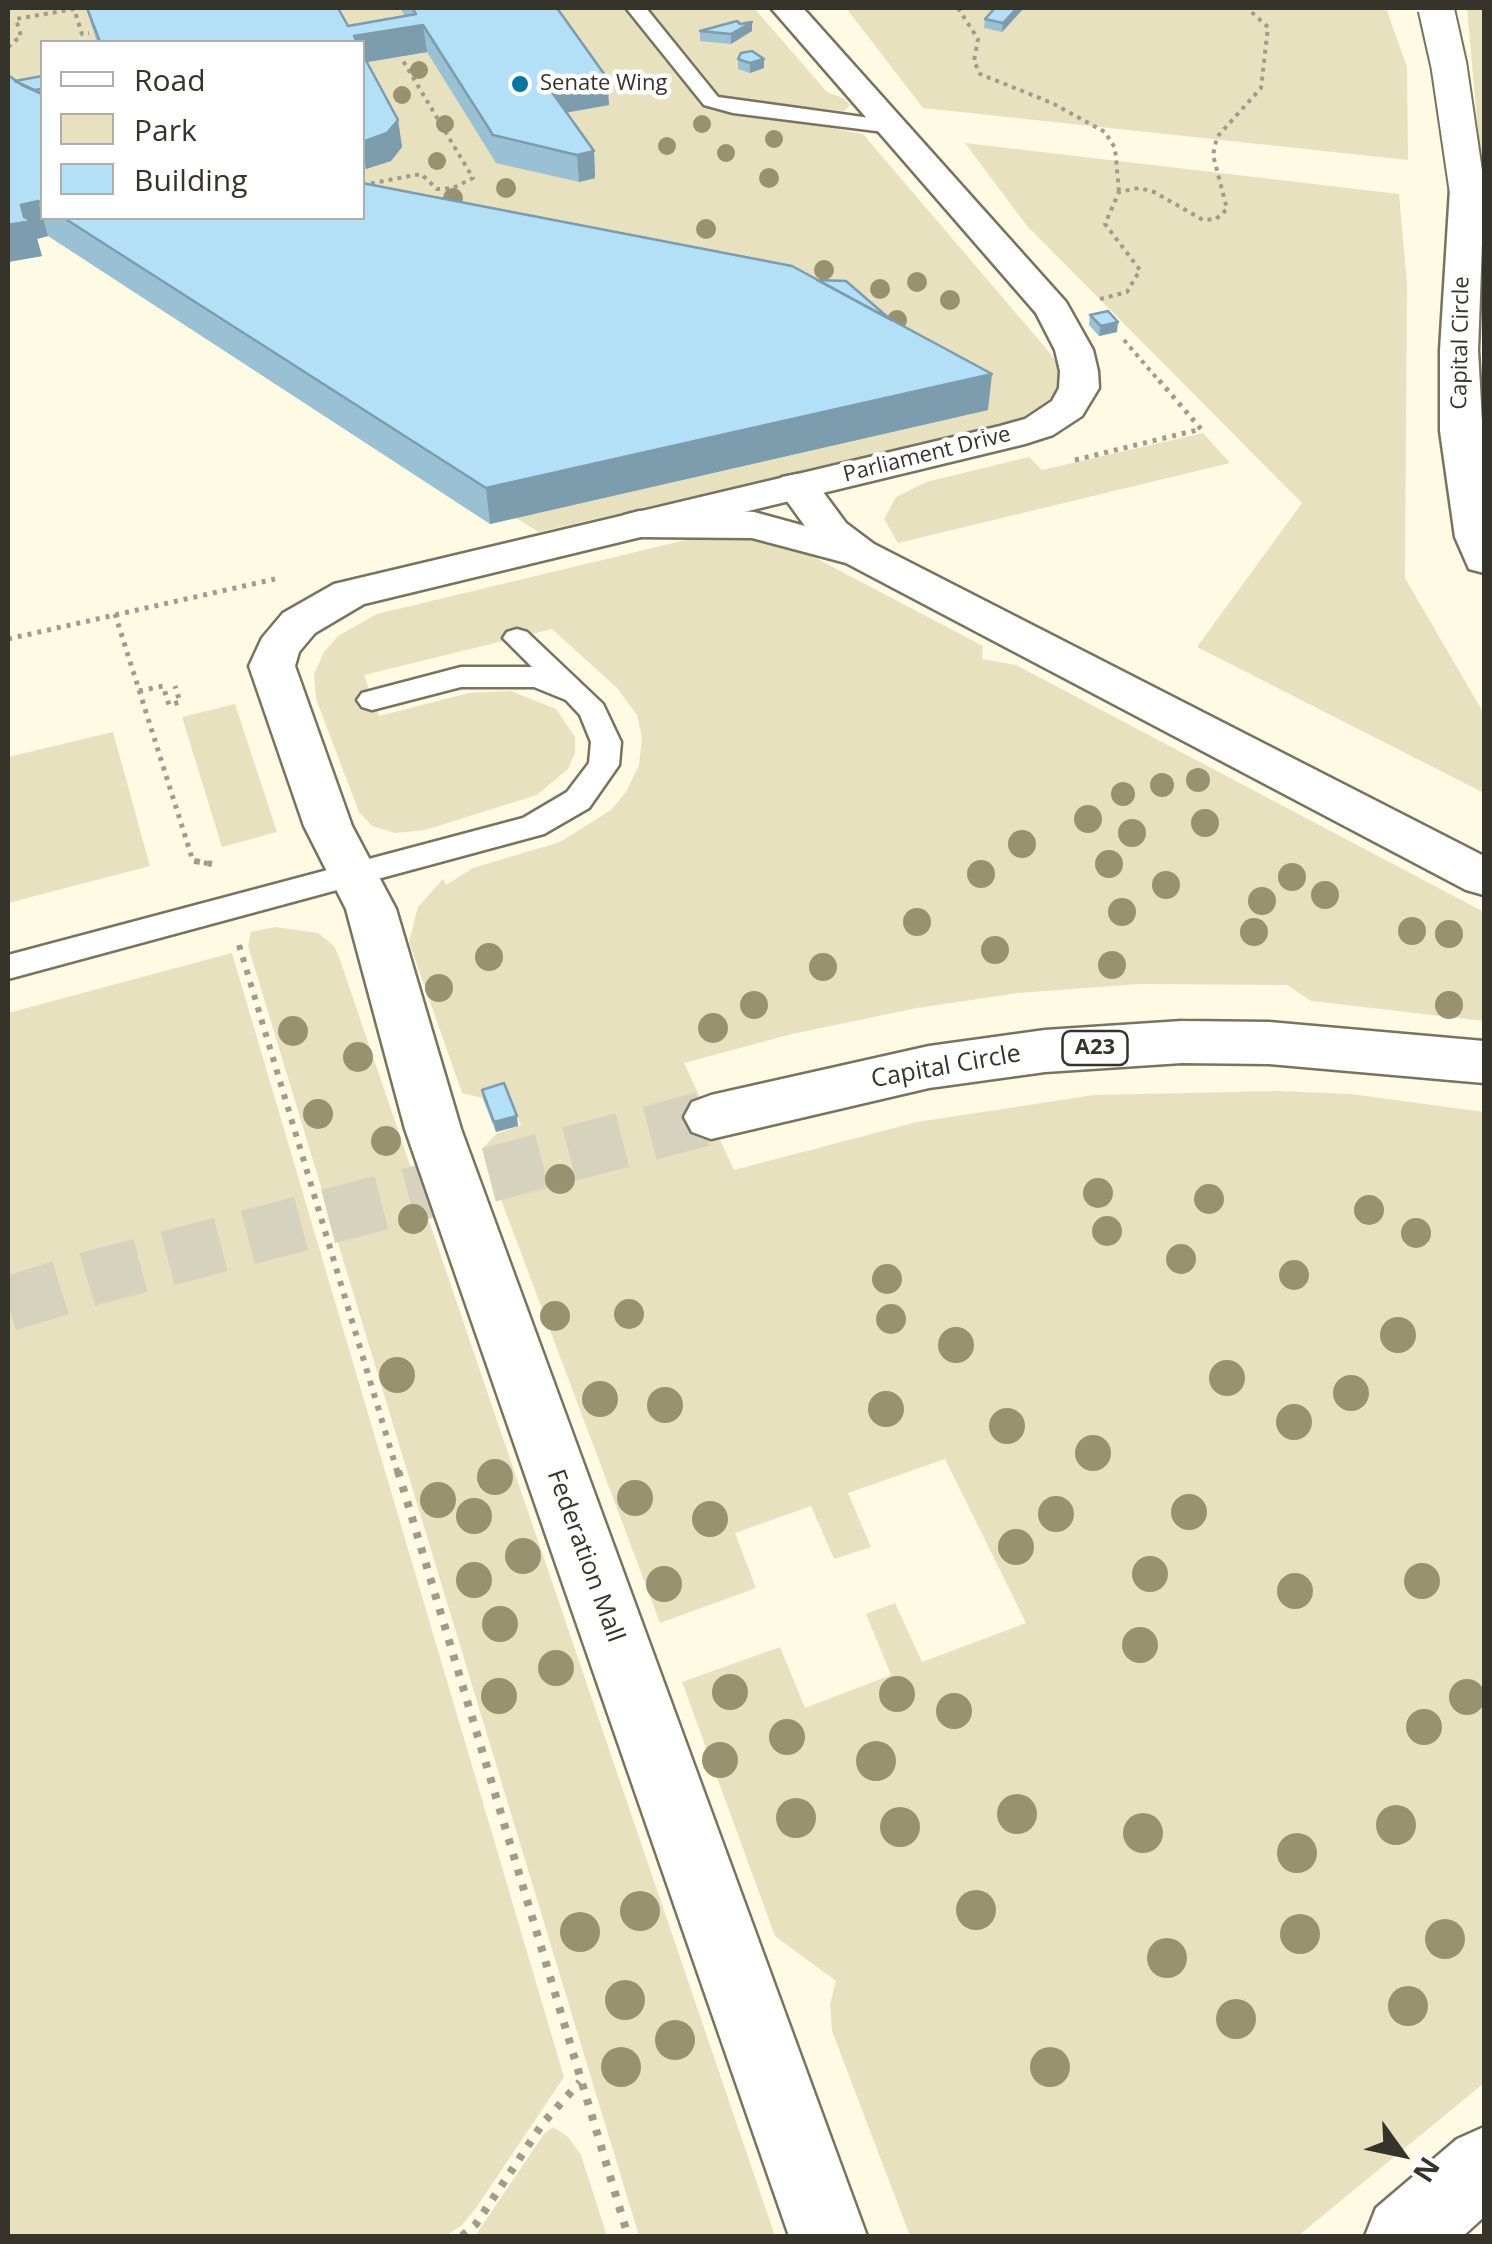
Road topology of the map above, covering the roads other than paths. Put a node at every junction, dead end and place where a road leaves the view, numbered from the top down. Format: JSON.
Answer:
{"nodes":[{"id":1,"x":636,"y":8,"type":"edge"},
{"id":2,"x":787,"y":8,"type":"edge"},
{"id":3,"x":1436,"y":8,"type":"edge"},
{"id":4,"x":892,"y":127,"type":"junction"},
{"id":5,"x":797,"y":486,"type":"junction"},
{"id":6,"x":639,"y":524,"type":"junction"},
{"id":7,"x":1484,"y":560,"type":"edge"},
{"id":8,"x":874,"y":562,"type":"junction"},
{"id":9,"x":293,"y":628,"type":"joint"},
{"id":10,"x":517,"y":638,"type":"dead end"},
{"id":11,"x":576,"y":693,"type":"junction"},
{"id":12,"x":372,"y":700,"type":"dead end"},
{"id":13,"x":559,"y":813,"type":"junction"},
{"id":14,"x":337,"y":844,"type":"junction"},
{"id":15,"x":1484,"y":877,"type":"edge"},
{"id":16,"x":8,"y":966,"type":"edge"},
{"id":17,"x":1484,"y":1062,"type":"edge"},
{"id":18,"x":711,"y":1117,"type":"tunnel mouth"},
{"id":19,"x":1484,"y":2166,"type":"edge"},
{"id":20,"x":828,"y":2236,"type":"edge"},
{"id":21,"x":1404,"y":2236,"type":"edge"}],
"edges":[{"from":1,"to":4,"type":"lane"},
{"from":2,"to":4,"type":"main road","name":"Parliament Drive"},
{"from":3,"to":7,"type":"main road","name":"Capital Circle","bridge":true},
{"from":4,"to":5,"type":"main road","name":"Parliament Drive"},
{"from":5,"to":6,"type":"main road","name":"Parliament Drive"},
{"from":5,"to":8,"type":"main road"},
{"from":6,"to":8,"type":"main road"},
{"from":6,"to":9,"type":"main road","name":"Parliament Drive"},
{"from":8,"to":15,"type":"main road"},
{"from":9,"to":14,"type":"main road","name":"Federation Mall"},
{"from":10,"to":11,"type":"lane"},
{"from":11,"to":12,"type":"lane"},
{"from":11,"to":13,"type":"lane"},
{"from":13,"to":14,"type":"lane"},
{"from":13,"to":14,"type":"lane"},
{"from":14,"to":16,"type":"lane"},
{"from":14,"to":20,"type":"main road","name":"Federation Mall"},
{"from":17,"to":18,"type":"main road","name":"Capital Circle","number":"A23"},
{"from":19,"to":21,"type":"main road"}]}
